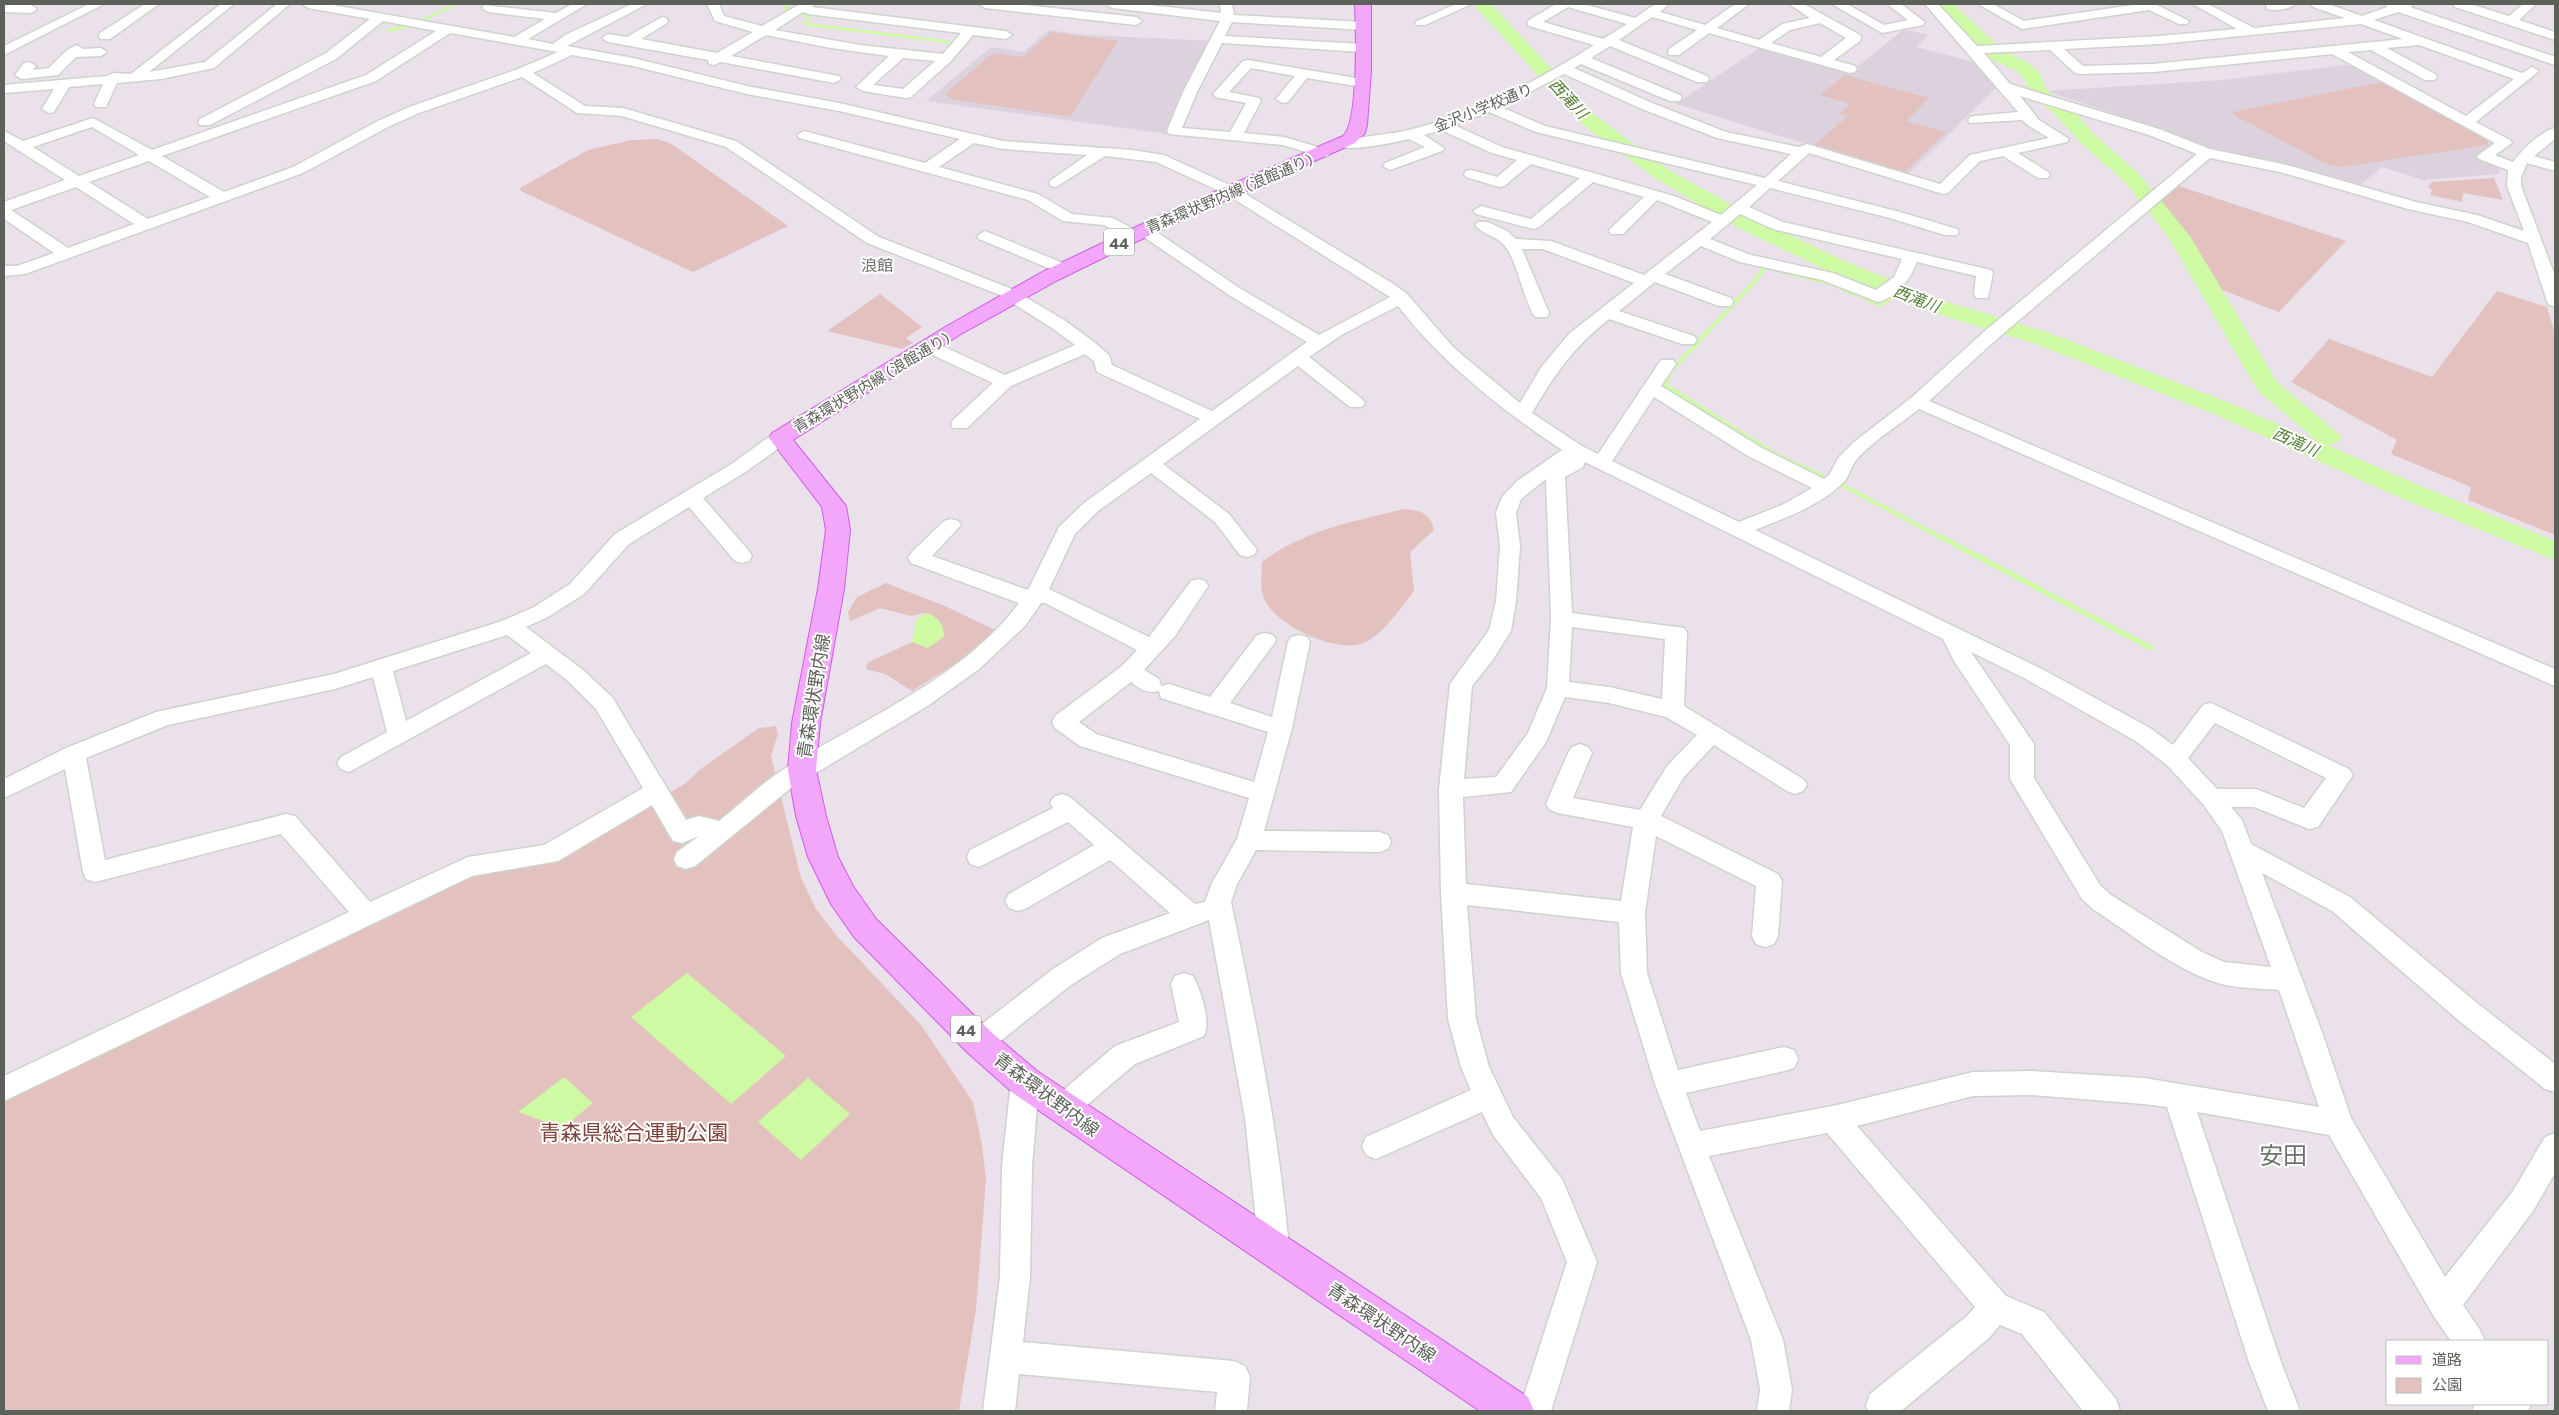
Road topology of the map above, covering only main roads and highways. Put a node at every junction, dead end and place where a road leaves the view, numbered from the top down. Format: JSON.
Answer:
{"nodes":[{"id":1,"x":1363,"y":4,"type":"edge"},
{"id":2,"x":780,"y":438,"type":"joint"},
{"id":3,"x":1514,"y":1411,"type":"edge"}],
"edges":[{"from":1,"to":2,"type":"main road","name":"青森環状野内線 (浪館通り)","number":"44"},
{"from":2,"to":3,"type":"main road","name":"青森環状野内線","number":"44"}]}
